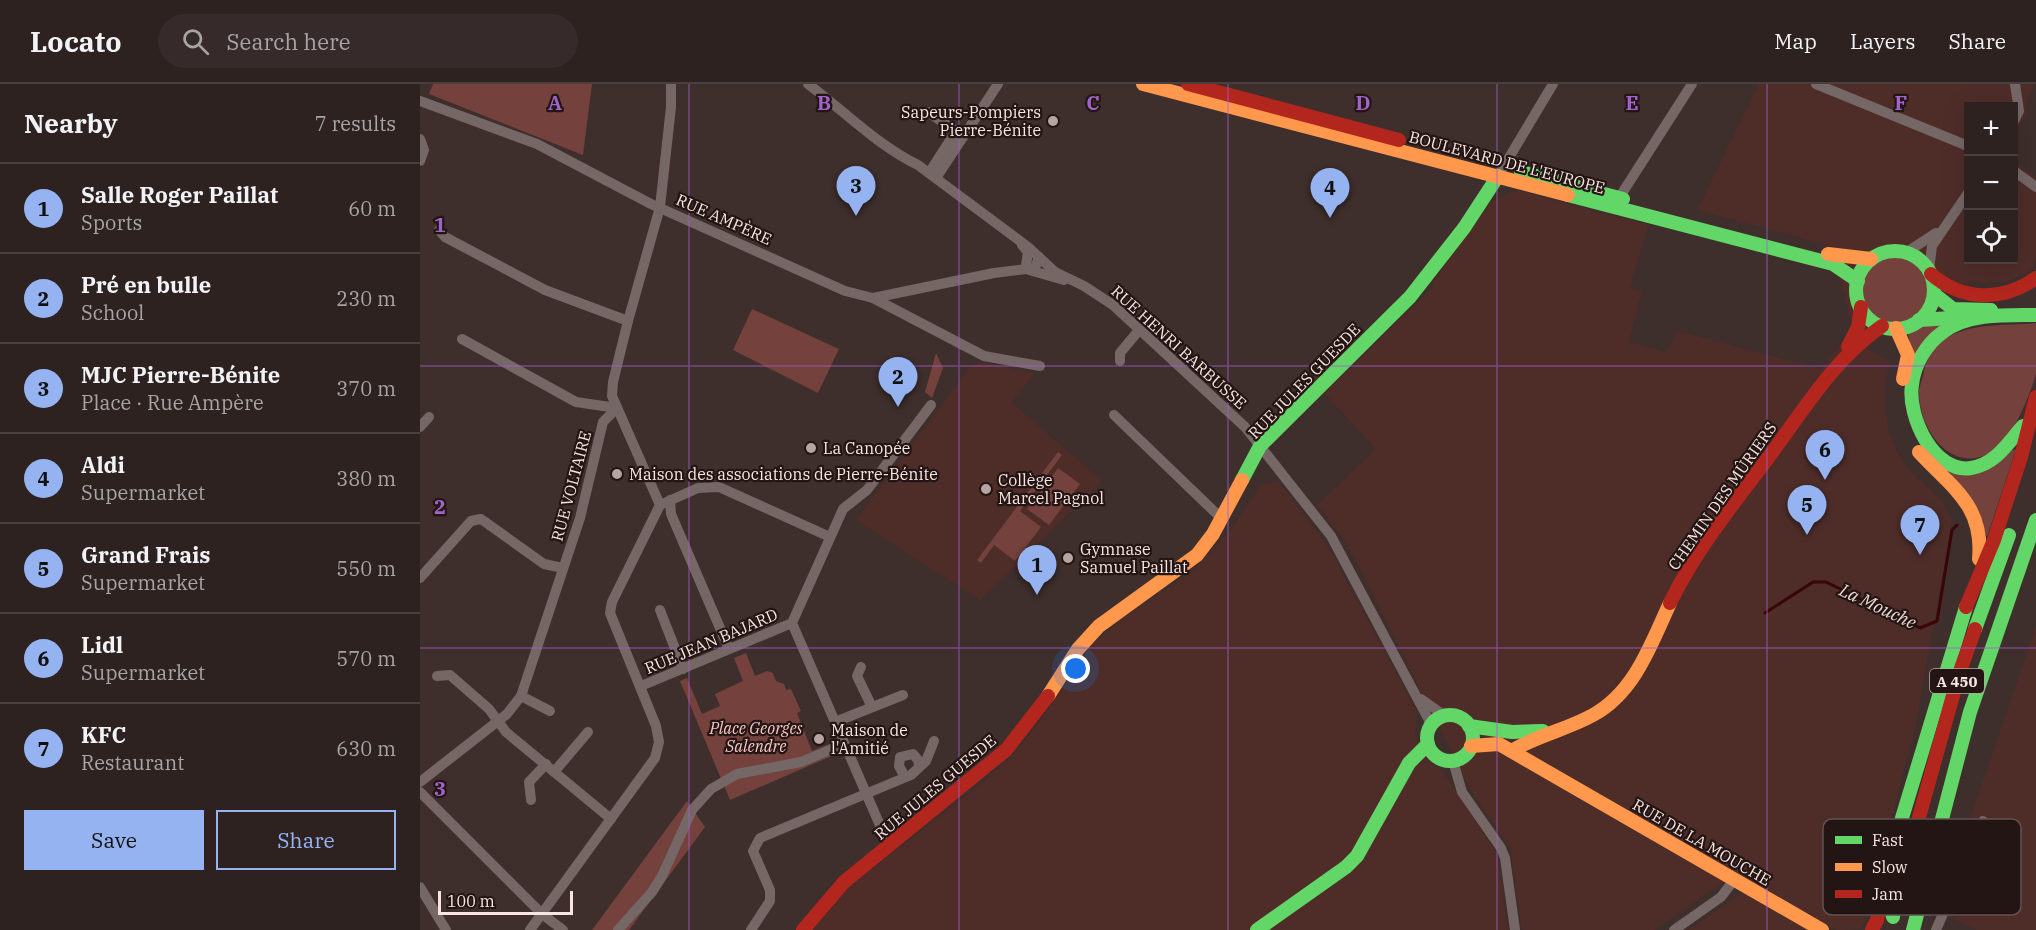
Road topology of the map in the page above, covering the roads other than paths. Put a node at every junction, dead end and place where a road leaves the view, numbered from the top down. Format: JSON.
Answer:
{"nodes":[{"id":1,"x":671,"y":84,"type":"edge"},
{"id":2,"x":808,"y":84,"type":"edge"},
{"id":3,"x":998,"y":84,"type":"edge"},
{"id":4,"x":1143,"y":84,"type":"edge"},
{"id":5,"x":1188,"y":84,"type":"edge"},
{"id":6,"x":1553,"y":84,"type":"edge"},
{"id":7,"x":1692,"y":84,"type":"edge"},
{"id":8,"x":1816,"y":84,"type":"edge"},
{"id":9,"x":2014,"y":84,"type":"edge"},
{"id":10,"x":420,"y":101,"type":"edge"},
{"id":11,"x":2017,"y":102,"type":"edge"},
{"id":12,"x":928,"y":112,"type":"dead end"},
{"id":13,"x":420,"y":140,"type":"edge"},
{"id":14,"x":1964,"y":144,"type":"edge"},
{"id":15,"x":420,"y":161,"type":"edge"},
{"id":16,"x":1500,"y":172,"type":"junction"},
{"id":17,"x":932,"y":175,"type":"junction"},
{"id":18,"x":2018,"y":175,"type":"edge"},
{"id":19,"x":2036,"y":188,"type":"edge"},
{"id":20,"x":1619,"y":198,"type":"junction"},
{"id":21,"x":1964,"y":199,"type":"edge"},
{"id":22,"x":660,"y":207,"type":"junction"},
{"id":23,"x":1947,"y":222,"type":"junction"},
{"id":24,"x":440,"y":230,"type":"dead end"},
{"id":25,"x":1019,"y":242,"type":"junction"},
{"id":26,"x":1907,"y":252,"type":"junction"},
{"id":27,"x":1040,"y":257,"type":"junction"},
{"id":28,"x":1871,"y":259,"type":"junction"},
{"id":29,"x":1029,"y":270,"type":"junction"},
{"id":30,"x":1930,"y":272,"type":"junction"},
{"id":31,"x":2036,"y":278,"type":"edge"},
{"id":32,"x":1074,"y":281,"type":"junction"},
{"id":33,"x":1858,"y":281,"type":"junction"},
{"id":34,"x":1934,"y":294,"type":"junction"},
{"id":35,"x":873,"y":298,"type":"junction"},
{"id":36,"x":1861,"y":307,"type":"junction"},
{"id":37,"x":2012,"y":310,"type":"junction"},
{"id":38,"x":2036,"y":313,"type":"edge"},
{"id":39,"x":1919,"y":320,"type":"junction"},
{"id":40,"x":628,"y":321,"type":"junction"},
{"id":41,"x":1889,"y":327,"type":"junction"},
{"id":42,"x":1140,"y":329,"type":"junction"},
{"id":43,"x":462,"y":339,"type":"dead end"},
{"id":44,"x":1845,"y":353,"type":"junction"},
{"id":45,"x":1119,"y":361,"type":"dead end"},
{"id":46,"x":1040,"y":366,"type":"dead end"},
{"id":47,"x":2034,"y":404,"type":"edge"},
{"id":48,"x":931,"y":405,"type":"dead end"},
{"id":49,"x":617,"y":408,"type":"junction"},
{"id":50,"x":1114,"y":414,"type":"dead end"},
{"id":51,"x":429,"y":417,"type":"dead end"},
{"id":52,"x":420,"y":427,"type":"edge"},
{"id":53,"x":1260,"y":446,"type":"junction"},
{"id":54,"x":2036,"y":450,"type":"edge"},
{"id":55,"x":665,"y":503,"type":"junction"},
{"id":56,"x":1221,"y":518,"type":"junction"},
{"id":57,"x":2036,"y":520,"type":"edge"},
{"id":58,"x":830,"y":537,"type":"junction"},
{"id":59,"x":2036,"y":549,"type":"edge"},
{"id":60,"x":563,"y":568,"type":"junction"},
{"id":61,"x":420,"y":578,"type":"edge"},
{"id":62,"x":1974,"y":585,"type":"junction"},
{"id":63,"x":2006,"y":605,"type":"junction"},
{"id":64,"x":660,"y":610,"type":"dead end"},
{"id":65,"x":792,"y":623,"type":"junction"},
{"id":66,"x":729,"y":649,"type":"junction"},
{"id":67,"x":861,"y":667,"type":"dead end"},
{"id":68,"x":683,"y":669,"type":"junction"},
{"id":69,"x":437,"y":676,"type":"dead end"},
{"id":70,"x":1410,"y":684,"type":"junction"},
{"id":71,"x":641,"y":686,"type":"junction"},
{"id":72,"x":903,"y":695,"type":"dead end"},
{"id":73,"x":521,"y":696,"type":"junction"},
{"id":74,"x":872,"y":707,"type":"junction"},
{"id":75,"x":550,"y":711,"type":"dead end"},
{"id":76,"x":1445,"y":716,"type":"junction"},
{"id":77,"x":498,"y":721,"type":"junction"},
{"id":78,"x":835,"y":722,"type":"junction"},
{"id":79,"x":1431,"y":724,"type":"junction"},
{"id":80,"x":1469,"y":726,"type":"junction"},
{"id":81,"x":1558,"y":730,"type":"junction"},
{"id":82,"x":1500,"y":731,"type":"junction"},
{"id":83,"x":588,"y":732,"type":"dead end"},
{"id":84,"x":934,"y":741,"type":"dead end"},
{"id":85,"x":844,"y":744,"type":"junction"},
{"id":86,"x":1471,"y":746,"type":"junction"},
{"id":87,"x":1516,"y":748,"type":"junction"},
{"id":88,"x":1431,"y":749,"type":"junction"},
{"id":89,"x":1453,"y":761,"type":"junction"},
{"id":90,"x":919,"y":766,"type":"junction"},
{"id":91,"x":550,"y":768,"type":"junction"},
{"id":92,"x":905,"y":777,"type":"junction"},
{"id":93,"x":420,"y":782,"type":"edge"},
{"id":94,"x":420,"y":792,"type":"edge"},
{"id":95,"x":866,"y":793,"type":"junction"},
{"id":96,"x":531,"y":800,"type":"dead end"},
{"id":97,"x":1902,"y":818,"type":"edge"},
{"id":98,"x":611,"y":819,"type":"junction"},
{"id":99,"x":1917,"y":819,"type":"edge"},
{"id":100,"x":1942,"y":819,"type":"edge"},
{"id":101,"x":889,"y":846,"type":"junction"},
{"id":102,"x":1734,"y":880,"type":"junction"},
{"id":103,"x":420,"y":887,"type":"edge"},
{"id":104,"x":542,"y":914,"type":"junction"},
{"id":105,"x":1879,"y":915,"type":"edge"},
{"id":106,"x":1916,"y":915,"type":"edge"},
{"id":107,"x":1942,"y":915,"type":"edge"},
{"id":108,"x":446,"y":930,"type":"edge"},
{"id":109,"x":530,"y":930,"type":"edge"},
{"id":110,"x":563,"y":930,"type":"edge"},
{"id":111,"x":618,"y":930,"type":"edge"},
{"id":112,"x":751,"y":930,"type":"edge"},
{"id":113,"x":803,"y":930,"type":"edge"},
{"id":114,"x":1257,"y":930,"type":"edge"},
{"id":115,"x":1515,"y":930,"type":"edge"},
{"id":116,"x":1674,"y":930,"type":"edge"},
{"id":117,"x":1822,"y":930,"type":"edge"},
{"id":118,"x":1872,"y":930,"type":"edge"},
{"id":119,"x":1912,"y":930,"type":"edge"},
{"id":120,"x":1936,"y":930,"type":"edge"}],
"edges":[{"from":1,"to":22,"type":"street"},
{"from":2,"to":17,"type":"street","name":"RUE HENRI BARBUSSE"},
{"from":3,"to":17,"type":"street"},
{"from":4,"to":16,"type":"main road","name":"BOULEVARD DE L'EUROPE"},
{"from":5,"to":16,"type":"main road","name":"BOULEVARD DE L'EUROPE"},
{"from":6,"to":16,"type":"street","name":"RUE JULES GUESDE"},
{"from":7,"to":20,"type":"street"},
{"from":8,"to":14,"type":"street"},
{"from":9,"to":11,"type":"street"},
{"from":10,"to":22,"type":"street","name":"RUE AMPÈRE"},
{"from":12,"to":17,"type":"street"},
{"from":13,"to":15,"type":"street"},
{"from":16,"to":20,"type":"main road","name":"BOULEVARD DE L'EUROPE"},
{"from":16,"to":33,"type":"main road","name":"BOULEVARD DE L'EUROPE"},
{"from":16,"to":53,"type":"main road","name":"RUE JULES GUESDE"},
{"from":17,"to":25,"type":"street","name":"RUE HENRI BARBUSSE"},
{"from":18,"to":19,"type":"street"},
{"from":20,"to":28,"type":"main road","name":"BOULEVARD DE L'EUROPE"},
{"from":21,"to":23,"type":"street"},
{"from":22,"to":35,"type":"street","name":"RUE AMPÈRE"},
{"from":22,"to":40,"type":"street"},
{"from":23,"to":26,"type":"street"},
{"from":23,"to":30,"type":"street"},
{"from":24,"to":40,"type":"street"},
{"from":25,"to":27,"type":"street","name":"RUE HENRI BARBUSSE"},
{"from":25,"to":29,"type":"street"},
{"from":26,"to":28,"type":"main road"},
{"from":26,"to":30,"type":"main road"},
{"from":27,"to":29,"type":"street"},
{"from":27,"to":32,"type":"street","name":"RUE HENRI BARBUSSE"},
{"from":28,"to":33,"type":"main road"},
{"from":29,"to":32,"type":"street","name":"RUE HENRI BARBUSSE"},
{"from":29,"to":35,"type":"street","name":"RUE AMPÈRE"},
{"from":30,"to":31,"type":"main road"},
{"from":30,"to":34,"type":"main road"},
{"from":32,"to":42,"type":"street","name":"RUE HENRI BARBUSSE"},
{"from":33,"to":36,"type":"main road"},
{"from":34,"to":37,"type":"main road"},
{"from":34,"to":39,"type":"main road"},
{"from":35,"to":46,"type":"street"},
{"from":36,"to":41,"type":"main road"},
{"from":36,"to":44,"type":"main road","name":"CHEMIN DES MÛRIERS"},
{"from":37,"to":38,"type":"main road"},
{"from":37,"to":39,"type":"main road"},
{"from":38,"to":47,"type":"main road"},
{"from":39,"to":41,"type":"main road"},
{"from":40,"to":49,"type":"street"},
{"from":41,"to":44,"type":"main road","name":"CHEMIN DES MÛRIERS"},
{"from":41,"to":62,"type":"main road"},
{"from":42,"to":45,"type":"street"},
{"from":42,"to":53,"type":"street","name":"RUE HENRI BARBUSSE"},
{"from":43,"to":49,"type":"street"},
{"from":44,"to":81,"type":"main road","name":"CHEMIN DES MÛRIERS"},
{"from":47,"to":62,"type":"main road"},
{"from":48,"to":58,"type":"street"},
{"from":49,"to":55,"type":"street"},
{"from":49,"to":60,"type":"street","name":"RUE VOLTAIRE"},
{"from":50,"to":56,"type":"street"},
{"from":51,"to":52,"type":"street"},
{"from":53,"to":56,"type":"main road","name":"RUE JULES GUESDE"},
{"from":53,"to":70,"type":"street","name":"RUE HENRI BARBUSSE"},
{"from":54,"to":99,"type":"main road","number":"A 450"},
{"from":55,"to":58,"type":"street"},
{"from":55,"to":66,"type":"street"},
{"from":55,"to":71,"type":"street"},
{"from":56,"to":101,"type":"main road","name":"RUE JULES GUESDE"},
{"from":57,"to":63,"type":"main road","number":"A 450"},
{"from":58,"to":65,"type":"street"},
{"from":59,"to":63,"type":"main road"},
{"from":60,"to":61,"type":"street"},
{"from":60,"to":73,"type":"street","name":"RUE VOLTAIRE"},
{"from":62,"to":97,"type":"main road"},
{"from":63,"to":100,"type":"main road","number":"A 450"},
{"from":64,"to":68,"type":"street"},
{"from":65,"to":66,"type":"street","name":"RUE JEAN BAJARD"},
{"from":65,"to":78,"type":"street"},
{"from":66,"to":68,"type":"street","name":"RUE JEAN BAJARD"},
{"from":67,"to":74,"type":"street"},
{"from":68,"to":71,"type":"street","name":"RUE JEAN BAJARD"},
{"from":69,"to":77,"type":"street"},
{"from":70,"to":76,"type":"street","name":"RUE HENRI BARBUSSE"},
{"from":70,"to":79,"type":"street","name":"RUE HENRI BARBUSSE"},
{"from":71,"to":98,"type":"street"},
{"from":72,"to":74,"type":"street"},
{"from":73,"to":75,"type":"street"},
{"from":73,"to":77,"type":"street","name":"RUE VOLTAIRE"},
{"from":74,"to":78,"type":"street"},
{"from":76,"to":79,"type":"main road"},
{"from":76,"to":80,"type":"main road"},
{"from":77,"to":91,"type":"street"},
{"from":77,"to":93,"type":"street","name":"RUE VOLTAIRE"},
{"from":78,"to":85,"type":"street"},
{"from":79,"to":88,"type":"main road"},
{"from":80,"to":82,"type":"main road","name":"CHEMIN DES MÛRIERS"},
{"from":80,"to":86,"type":"main road"},
{"from":81,"to":82,"type":"main road","name":"CHEMIN DES MÛRIERS"},
{"from":81,"to":87,"type":"main road","name":"CHEMIN DES MÛRIERS"},
{"from":82,"to":87,"type":"main road","name":"RUE DE LA MOUCHE"},
{"from":83,"to":91,"type":"street"},
{"from":84,"to":90,"type":"street"},
{"from":85,"to":95,"type":"street"},
{"from":85,"to":111,"type":"street"},
{"from":86,"to":87,"type":"main road","name":"RUE DE LA MOUCHE"},
{"from":86,"to":89,"type":"main road"},
{"from":87,"to":102,"type":"main road","name":"RUE DE LA MOUCHE"},
{"from":88,"to":89,"type":"main road"},
{"from":88,"to":114,"type":"main road"},
{"from":89,"to":115,"type":"street"},
{"from":90,"to":92,"type":"street"},
{"from":90,"to":92,"type":"street"},
{"from":91,"to":96,"type":"street"},
{"from":91,"to":98,"type":"street"},
{"from":92,"to":95,"type":"street"},
{"from":94,"to":104,"type":"street"},
{"from":95,"to":101,"type":"street"},
{"from":95,"to":112,"type":"street"},
{"from":98,"to":104,"type":"street"},
{"from":101,"to":113,"type":"main road","name":"RUE JULES GUESDE"},
{"from":102,"to":116,"type":"street"},
{"from":102,"to":117,"type":"main road","name":"RUE DE LA MOUCHE"},
{"from":103,"to":108,"type":"street"},
{"from":104,"to":109,"type":"street"},
{"from":104,"to":110,"type":"street"},
{"from":105,"to":118,"type":"main road"},
{"from":106,"to":119,"type":"main road","number":"A 450"},
{"from":107,"to":120,"type":"street"}]}
